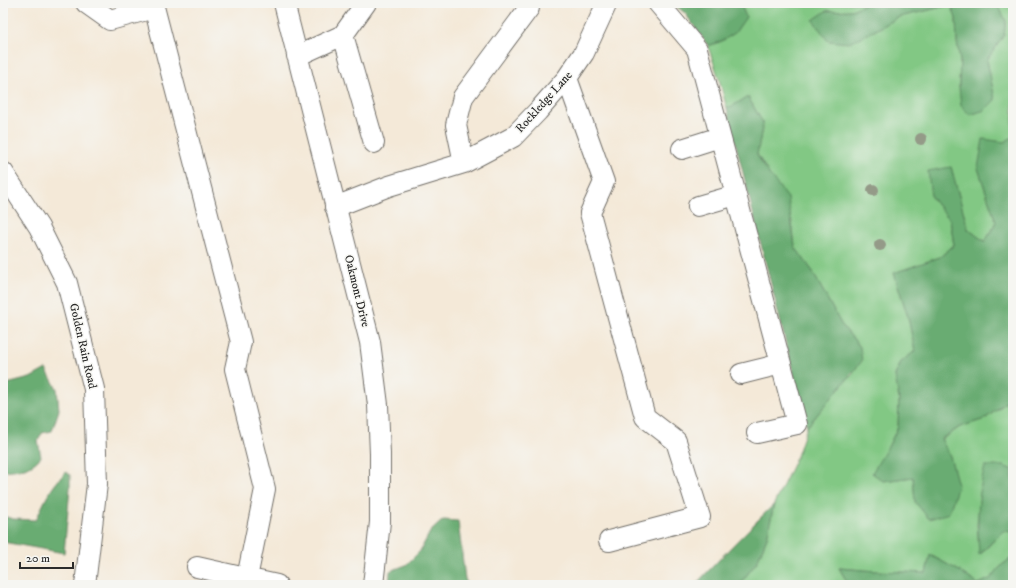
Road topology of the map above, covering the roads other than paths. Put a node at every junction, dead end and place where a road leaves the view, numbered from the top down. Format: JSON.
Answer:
{"nodes":[{"id":1,"x":86,"y":3,"type":"edge"},
{"id":2,"x":284,"y":3,"type":"edge"},
{"id":3,"x":366,"y":3,"type":"edge"},
{"id":4,"x":607,"y":3,"type":"edge"},
{"id":5,"x":658,"y":3,"type":"edge"},
{"id":6,"x":153,"y":6,"type":"edge"},
{"id":7,"x":530,"y":8,"type":"dead end"},
{"id":8,"x":343,"y":35,"type":"junction"},
{"id":9,"x":297,"y":56,"type":"junction"},
{"id":10,"x":567,"y":78,"type":"junction"},
{"id":11,"x":720,"y":137,"type":"junction"},
{"id":12,"x":374,"y":143,"type":"dead end"},
{"id":13,"x":682,"y":149,"type":"dead end"},
{"id":14,"x":464,"y":163,"type":"junction"},
{"id":15,"x":3,"y":172,"type":"edge"},
{"id":16,"x":736,"y":195,"type":"junction"},
{"id":17,"x":698,"y":206,"type":"dead end"},
{"id":18,"x":335,"y":207,"type":"junction"},
{"id":19,"x":781,"y":364,"type":"junction"},
{"id":20,"x":741,"y":374,"type":"dead end"},
{"id":21,"x":757,"y":434,"type":"dead end"},
{"id":22,"x":610,"y":541,"type":"dead end"},
{"id":23,"x":196,"y":567,"type":"dead end"},
{"id":24,"x":247,"y":578,"type":"junction"},
{"id":25,"x":85,"y":585,"type":"edge"},
{"id":26,"x":277,"y":585,"type":"edge"},
{"id":27,"x":373,"y":585,"type":"edge"}],
"edges":[{"from":1,"to":6,"type":"street"},
{"from":2,"to":9,"type":"street","name":"Oakmont Drive"},
{"from":3,"to":8,"type":"street"},
{"from":4,"to":10,"type":"street","name":"Rockledge Lane"},
{"from":5,"to":11,"type":"street"},
{"from":6,"to":24,"type":"street"},
{"from":7,"to":14,"type":"street"},
{"from":8,"to":9,"type":"street"},
{"from":8,"to":12,"type":"street"},
{"from":9,"to":18,"type":"street","name":"Oakmont Drive"},
{"from":10,"to":14,"type":"street","name":"Rockledge Lane"},
{"from":10,"to":22,"type":"street"},
{"from":11,"to":13,"type":"street"},
{"from":11,"to":16,"type":"street"},
{"from":14,"to":18,"type":"street","name":"Rockledge Lane"},
{"from":15,"to":25,"type":"street","name":"Golden Rain Road"},
{"from":16,"to":17,"type":"street"},
{"from":16,"to":19,"type":"street"},
{"from":18,"to":27,"type":"street","name":"Oakmont Drive"},
{"from":19,"to":20,"type":"street"},
{"from":19,"to":21,"type":"street"},
{"from":23,"to":24,"type":"street"},
{"from":24,"to":26,"type":"street"}]}
